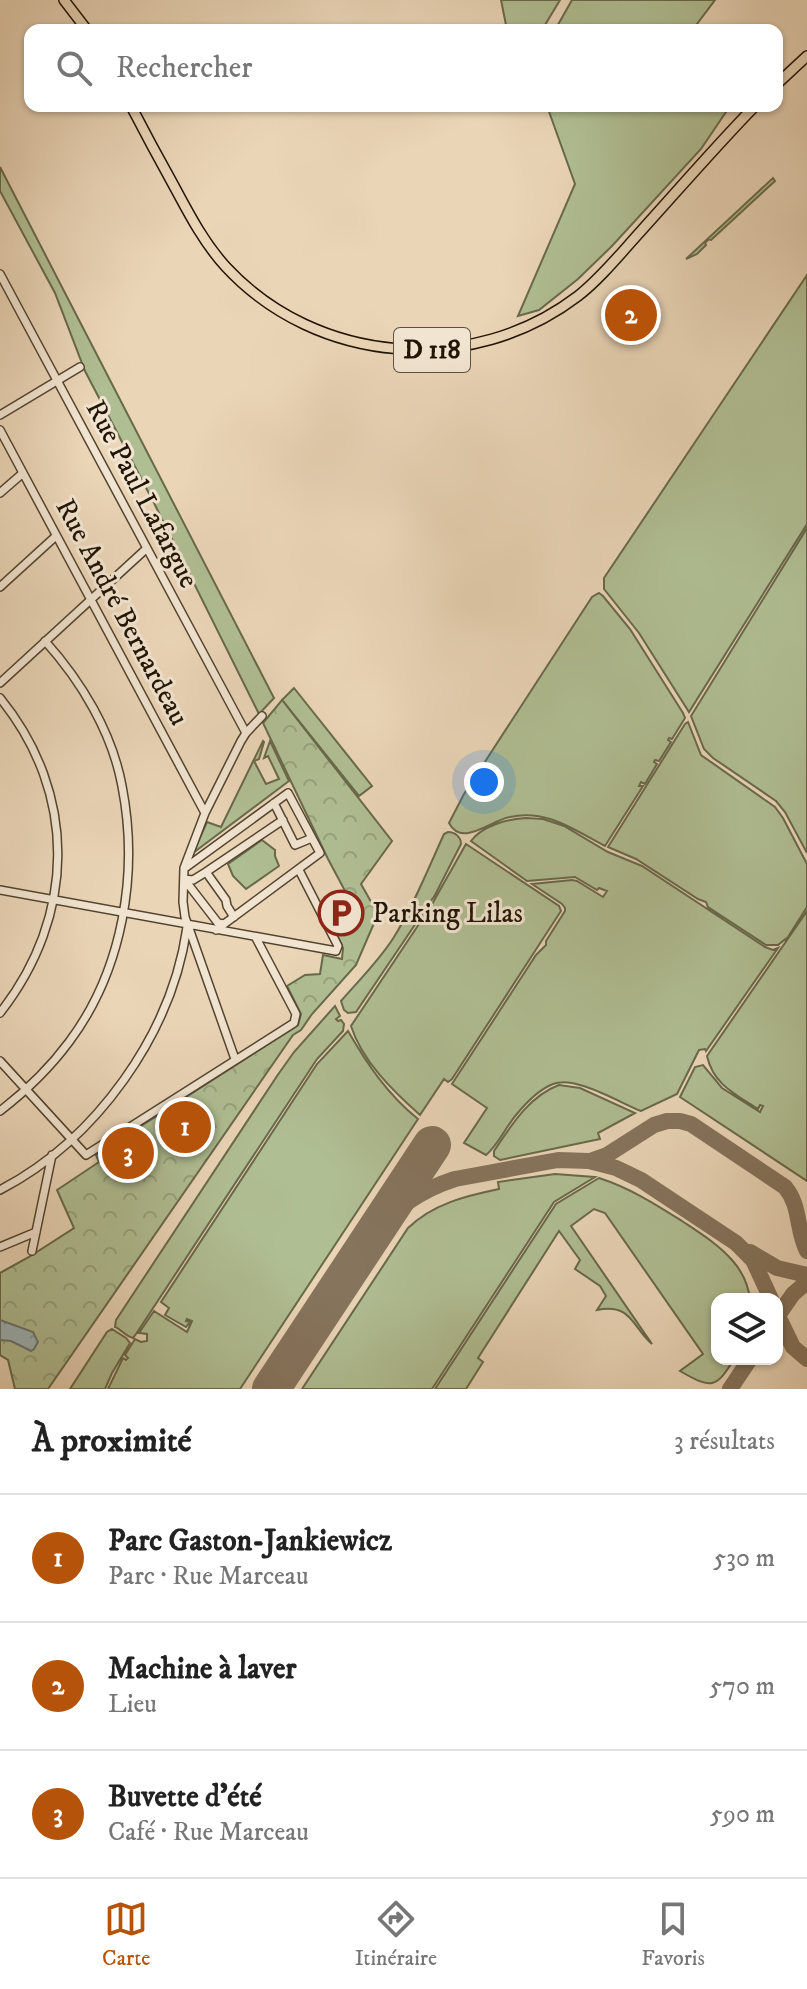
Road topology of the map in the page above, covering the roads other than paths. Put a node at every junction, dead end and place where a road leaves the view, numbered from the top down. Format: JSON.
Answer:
{"nodes":[{"id":1,"x":64,"y":0,"type":"edge"},
{"id":2,"x":82,"y":24,"type":"edge"},
{"id":3,"x":807,"y":56,"type":"edge"},
{"id":4,"x":783,"y":78,"type":"edge"},
{"id":5,"x":134,"y":112,"type":"edge"},
{"id":6,"x":750,"y":112,"type":"edge"},
{"id":7,"x":0,"y":274,"type":"edge"},
{"id":8,"x":80,"y":367,"type":"dead end"},
{"id":9,"x":57,"y":381,"type":"junction"},
{"id":10,"x":0,"y":415,"type":"edge"},
{"id":11,"x":0,"y":430,"type":"edge"},
{"id":12,"x":23,"y":473,"type":"junction"},
{"id":13,"x":0,"y":493,"type":"edge"},
{"id":14,"x":56,"y":536,"type":"junction"},
{"id":15,"x":146,"y":549,"type":"junction"},
{"id":16,"x":0,"y":587,"type":"edge"},
{"id":17,"x":90,"y":600,"type":"junction"},
{"id":18,"x":45,"y":641,"type":"junction"},
{"id":19,"x":0,"y":683,"type":"edge"},
{"id":20,"x":0,"y":698,"type":"edge"},
{"id":21,"x":262,"y":716,"type":"dead end"},
{"id":22,"x":246,"y":733,"type":"junction"},
{"id":23,"x":274,"y":803,"type":"junction"},
{"id":24,"x":205,"y":813,"type":"junction"},
{"id":25,"x":283,"y":820,"type":"junction"},
{"id":26,"x":312,"y":838,"type":"junction"},
{"id":27,"x":184,"y":868,"type":"junction"},
{"id":28,"x":299,"y":870,"type":"junction"},
{"id":29,"x":206,"y":872,"type":"junction"},
{"id":30,"x":184,"y":879,"type":"junction"},
{"id":31,"x":0,"y":890,"type":"edge"},
{"id":32,"x":54,"y":900,"type":"junction"},
{"id":33,"x":124,"y":913,"type":"junction"},
{"id":34,"x":234,"y":917,"type":"junction"},
{"id":35,"x":224,"y":924,"type":"junction"},
{"id":36,"x":188,"y":925,"type":"junction"},
{"id":37,"x":216,"y":930,"type":"junction"},
{"id":38,"x":256,"y":938,"type":"junction"},
{"id":39,"x":0,"y":1013,"type":"edge"},
{"id":40,"x":235,"y":1059,"type":"junction"},
{"id":41,"x":0,"y":1061,"type":"edge"},
{"id":42,"x":27,"y":1090,"type":"junction"},
{"id":43,"x":0,"y":1111,"type":"edge"},
{"id":44,"x":71,"y":1139,"type":"junction"},
{"id":45,"x":53,"y":1154,"type":"junction"},
{"id":46,"x":0,"y":1190,"type":"edge"},
{"id":47,"x":36,"y":1232,"type":"junction"},
{"id":48,"x":0,"y":1247,"type":"edge"},
{"id":49,"x":32,"y":1251,"type":"dead end"}],
"edges":[{"from":1,"to":2,"type":"main road"},
{"from":3,"to":4,"type":"main road"},
{"from":5,"to":6,"type":"main road","number":"D 118"},
{"from":7,"to":9,"type":"street","name":"Rue Paul Lafargue"},
{"from":8,"to":9,"type":"street"},
{"from":9,"to":10,"type":"street"},
{"from":9,"to":15,"type":"street","name":"Rue Paul Lafargue"},
{"from":11,"to":12,"type":"street","name":"Rue André Bernardeau"},
{"from":12,"to":13,"type":"street"},
{"from":12,"to":14,"type":"street","name":"Rue André Bernardeau"},
{"from":14,"to":16,"type":"street"},
{"from":14,"to":17,"type":"street","name":"Rue André Bernardeau"},
{"from":15,"to":17,"type":"street"},
{"from":15,"to":22,"type":"street","name":"Rue Paul Lafargue"},
{"from":17,"to":18,"type":"street"},
{"from":17,"to":24,"type":"street","name":"Rue André Bernardeau"},
{"from":18,"to":19,"type":"street"},
{"from":18,"to":33,"type":"street"},
{"from":20,"to":32,"type":"street"},
{"from":21,"to":22,"type":"street"},
{"from":22,"to":24,"type":"street"},
{"from":23,"to":25,"type":"street"},
{"from":23,"to":26,"type":"street"},
{"from":23,"to":27,"type":"street"},
{"from":24,"to":27,"type":"street"},
{"from":25,"to":26,"type":"street"},
{"from":25,"to":29,"type":"street"},
{"from":26,"to":28,"type":"street"},
{"from":27,"to":30,"type":"street"},
{"from":28,"to":34,"type":"street"},
{"from":28,"to":38,"type":"street"},
{"from":29,"to":30,"type":"street"},
{"from":29,"to":34,"type":"street"},
{"from":30,"to":35,"type":"street"},
{"from":30,"to":36,"type":"street"},
{"from":31,"to":32,"type":"street"},
{"from":32,"to":33,"type":"street"},
{"from":32,"to":39,"type":"street"},
{"from":33,"to":36,"type":"street"},
{"from":33,"to":42,"type":"street"},
{"from":34,"to":35,"type":"street"},
{"from":35,"to":37,"type":"street"},
{"from":36,"to":37,"type":"street"},
{"from":36,"to":40,"type":"street"},
{"from":36,"to":44,"type":"street"},
{"from":37,"to":38,"type":"street"},
{"from":38,"to":40,"type":"street"},
{"from":40,"to":44,"type":"street"},
{"from":41,"to":42,"type":"street"},
{"from":42,"to":43,"type":"street"},
{"from":42,"to":44,"type":"street"},
{"from":44,"to":45,"type":"street"},
{"from":45,"to":46,"type":"street"},
{"from":45,"to":47,"type":"street"},
{"from":47,"to":48,"type":"street"},
{"from":47,"to":49,"type":"street"}]}
